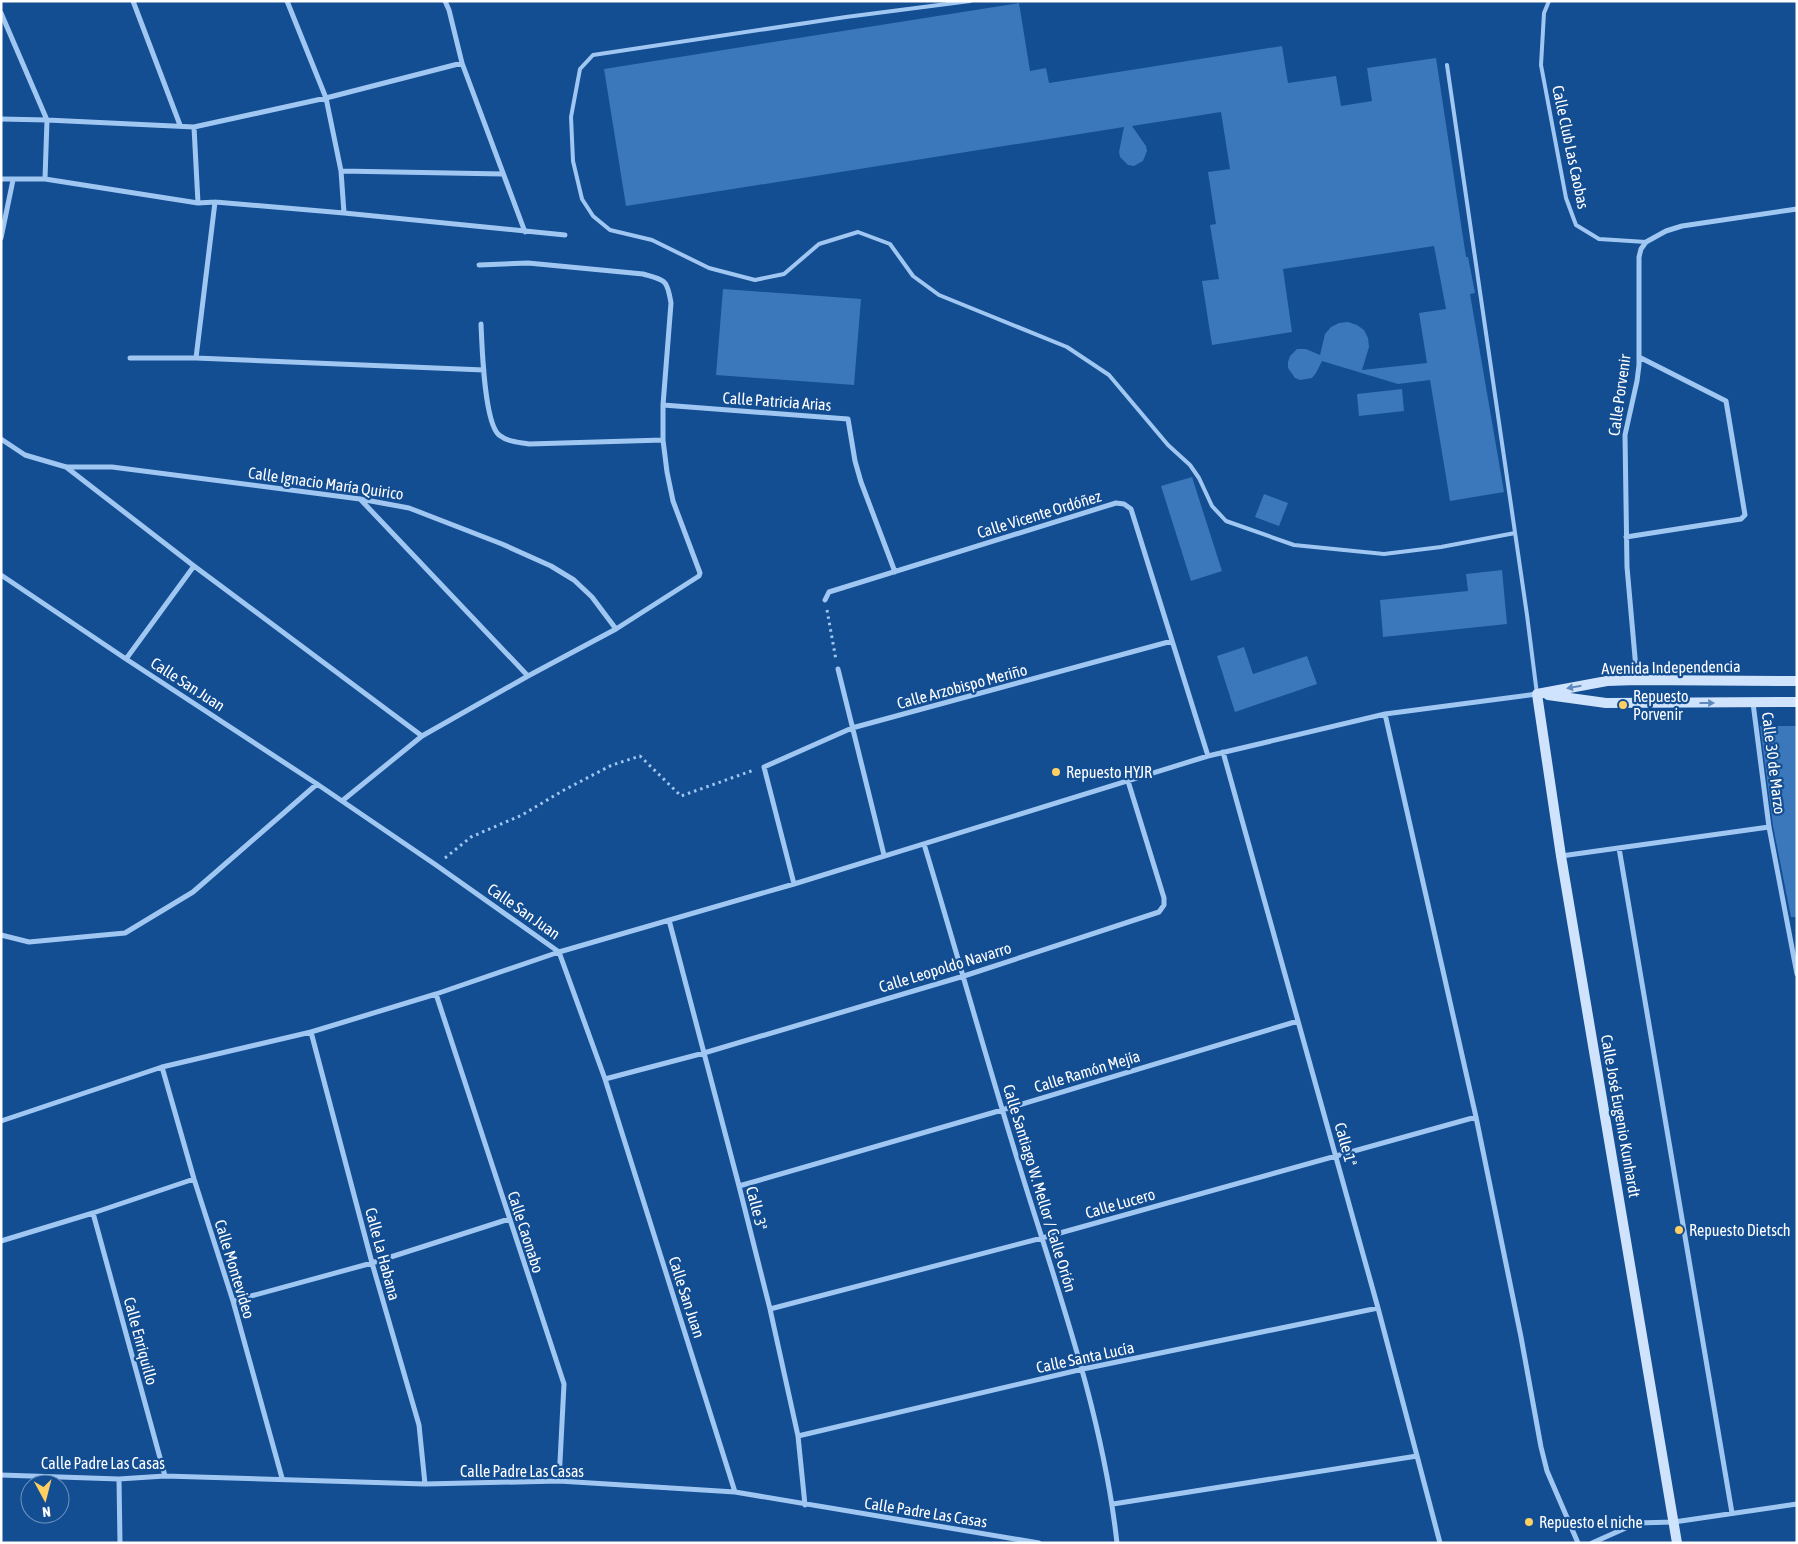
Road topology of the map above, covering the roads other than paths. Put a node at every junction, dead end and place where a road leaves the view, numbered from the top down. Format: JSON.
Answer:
{"nodes":[{"id":1,"x":133,"y":1,"type":"edge"},
{"id":2,"x":287,"y":1,"type":"edge"},
{"id":3,"x":445,"y":1,"type":"edge"},
{"id":4,"x":970,"y":1,"type":"edge"},
{"id":5,"x":1549,"y":1,"type":"edge"},
{"id":6,"x":1,"y":13,"type":"edge"},
{"id":7,"x":462,"y":63,"type":"junction"},
{"id":8,"x":1447,"y":66,"type":"dead end"},
{"id":9,"x":326,"y":98,"type":"junction"},
{"id":10,"x":1,"y":120,"type":"edge"},
{"id":11,"x":48,"y":120,"type":"junction"},
{"id":12,"x":180,"y":125,"type":"junction"},
{"id":13,"x":194,"y":127,"type":"junction"},
{"id":14,"x":342,"y":171,"type":"junction"},
{"id":15,"x":503,"y":174,"type":"junction"},
{"id":16,"x":44,"y":178,"type":"junction"},
{"id":17,"x":1,"y":179,"type":"edge"},
{"id":18,"x":13,"y":180,"type":"junction"},
{"id":19,"x":216,"y":202,"type":"junction"},
{"id":20,"x":198,"y":203,"type":"junction"},
{"id":21,"x":1797,"y":209,"type":"edge"},
{"id":22,"x":344,"y":213,"type":"junction"},
{"id":23,"x":525,"y":232,"type":"junction"},
{"id":24,"x":565,"y":235,"type":"dead end"},
{"id":25,"x":1,"y":238,"type":"edge"},
{"id":26,"x":1646,"y":242,"type":"junction"},
{"id":27,"x":479,"y":265,"type":"dead end"},
{"id":28,"x":480,"y":324,"type":"dead end"},
{"id":29,"x":1639,"y":357,"type":"junction"},
{"id":30,"x":130,"y":358,"type":"dead end"},
{"id":31,"x":196,"y":358,"type":"junction"},
{"id":32,"x":484,"y":370,"type":"junction"},
{"id":33,"x":663,"y":405,"type":"junction"},
{"id":34,"x":1,"y":439,"type":"edge"},
{"id":35,"x":663,"y":440,"type":"junction"},
{"id":36,"x":66,"y":467,"type":"junction"},
{"id":37,"x":360,"y":499,"type":"junction"},
{"id":38,"x":1515,"y":532,"type":"junction"},
{"id":39,"x":1626,"y":537,"type":"junction"},
{"id":40,"x":194,"y":566,"type":"junction"},
{"id":41,"x":896,"y":572,"type":"junction"},
{"id":42,"x":1,"y":575,"type":"edge"},
{"id":43,"x":825,"y":600,"type":"road end"},
{"id":44,"x":616,"y":629,"type":"junction"},
{"id":45,"x":1172,"y":642,"type":"junction"},
{"id":46,"x":126,"y":659,"type":"junction"},
{"id":47,"x":838,"y":669,"type":"road end"},
{"id":48,"x":528,"y":676,"type":"junction"},
{"id":49,"x":1637,"y":680,"type":"junction"},
{"id":50,"x":1797,"y":681,"type":"edge"},
{"id":51,"x":1537,"y":694,"type":"junction"},
{"id":52,"x":1797,"y":702,"type":"edge"},
{"id":53,"x":1754,"y":703,"type":"junction"},
{"id":54,"x":1385,"y":714,"type":"junction"},
{"id":55,"x":852,"y":728,"type":"junction"},
{"id":56,"x":422,"y":736,"type":"junction"},
{"id":57,"x":1223,"y":752,"type":"junction"},
{"id":58,"x":1208,"y":756,"type":"junction"},
{"id":59,"x":1128,"y":781,"type":"junction"},
{"id":60,"x":317,"y":784,"type":"junction"},
{"id":61,"x":342,"y":801,"type":"junction"},
{"id":62,"x":1769,"y":827,"type":"junction"},
{"id":63,"x":924,"y":844,"type":"junction"},
{"id":64,"x":1619,"y":848,"type":"junction"},
{"id":65,"x":884,"y":855,"type":"junction"},
{"id":66,"x":1561,"y":856,"type":"junction"},
{"id":67,"x":794,"y":884,"type":"junction"},
{"id":68,"x":669,"y":920,"type":"junction"},
{"id":69,"x":1,"y":935,"type":"edge"},
{"id":70,"x":559,"y":952,"type":"junction"},
{"id":71,"x":1797,"y":974,"type":"edge"},
{"id":72,"x":964,"y":976,"type":"junction"},
{"id":73,"x":436,"y":994,"type":"junction"},
{"id":74,"x":1298,"y":1021,"type":"junction"},
{"id":75,"x":311,"y":1032,"type":"junction"},
{"id":76,"x":704,"y":1053,"type":"junction"},
{"id":77,"x":162,"y":1067,"type":"junction"},
{"id":78,"x":605,"y":1079,"type":"junction"},
{"id":79,"x":1002,"y":1110,"type":"junction"},
{"id":80,"x":1476,"y":1117,"type":"junction"},
{"id":81,"x":1,"y":1121,"type":"edge"},
{"id":82,"x":1336,"y":1156,"type":"junction"},
{"id":83,"x":194,"y":1179,"type":"junction"},
{"id":84,"x":739,"y":1186,"type":"junction"},
{"id":85,"x":93,"y":1213,"type":"junction"},
{"id":86,"x":509,"y":1219,"type":"junction"},
{"id":87,"x":1042,"y":1238,"type":"junction"},
{"id":88,"x":1,"y":1241,"type":"edge"},
{"id":89,"x":372,"y":1263,"type":"junction"},
{"id":90,"x":233,"y":1301,"type":"junction"},
{"id":91,"x":1378,"y":1308,"type":"junction"},
{"id":92,"x":770,"y":1310,"type":"junction"},
{"id":93,"x":1083,"y":1369,"type":"junction"},
{"id":94,"x":798,"y":1436,"type":"junction"},
{"id":95,"x":1417,"y":1456,"type":"junction"},
{"id":96,"x":1,"y":1475,"type":"edge"},
{"id":97,"x":164,"y":1476,"type":"junction"},
{"id":98,"x":282,"y":1478,"type":"junction"},
{"id":99,"x":119,"y":1479,"type":"junction"},
{"id":100,"x":559,"y":1481,"type":"junction"},
{"id":101,"x":425,"y":1484,"type":"junction"},
{"id":102,"x":735,"y":1492,"type":"junction"},
{"id":103,"x":1113,"y":1504,"type":"junction"},
{"id":104,"x":1797,"y":1504,"type":"edge"},
{"id":105,"x":805,"y":1505,"type":"junction"},
{"id":106,"x":1732,"y":1513,"type":"junction"},
{"id":107,"x":1674,"y":1522,"type":"junction"},
{"id":108,"x":119,"y":1543,"type":"edge"},
{"id":109,"x":1039,"y":1543,"type":"edge"},
{"id":110,"x":1117,"y":1543,"type":"edge"},
{"id":111,"x":1440,"y":1543,"type":"edge"},
{"id":112,"x":1578,"y":1543,"type":"edge"},
{"id":113,"x":1592,"y":1543,"type":"edge"},
{"id":114,"x":1677,"y":1543,"type":"edge"}],
"edges":[{"from":1,"to":12,"type":"street"},
{"from":2,"to":9,"type":"street"},
{"from":3,"to":7,"type":"street"},
{"from":4,"to":38,"type":"lane"},
{"from":5,"to":26,"type":"lane","name":"Calle Club Las Caobas"},
{"from":6,"to":11,"type":"street"},
{"from":7,"to":9,"type":"street"},
{"from":7,"to":15,"type":"street"},
{"from":8,"to":38,"type":"lane"},
{"from":9,"to":13,"type":"street"},
{"from":9,"to":14,"type":"street"},
{"from":10,"to":11,"type":"street"},
{"from":11,"to":12,"type":"street"},
{"from":11,"to":16,"type":"street"},
{"from":12,"to":13,"type":"street"},
{"from":13,"to":20,"type":"street"},
{"from":14,"to":15,"type":"street"},
{"from":14,"to":22,"type":"street"},
{"from":15,"to":23,"type":"street"},
{"from":16,"to":18,"type":"street"},
{"from":16,"to":20,"type":"street"},
{"from":17,"to":18,"type":"street"},
{"from":18,"to":25,"type":"street"},
{"from":19,"to":20,"type":"street"},
{"from":19,"to":22,"type":"street"},
{"from":19,"to":31,"type":"street"},
{"from":21,"to":26,"type":"street"},
{"from":22,"to":23,"type":"street"},
{"from":23,"to":24,"type":"street"},
{"from":26,"to":29,"type":"street","name":"Calle Porvenir"},
{"from":27,"to":33,"type":"street"},
{"from":28,"to":32,"type":"street"},
{"from":29,"to":39,"type":"street","name":"Calle Porvenir"},
{"from":29,"to":39,"type":"street"},
{"from":30,"to":31,"type":"street"},
{"from":31,"to":32,"type":"street"},
{"from":32,"to":35,"type":"street"},
{"from":33,"to":35,"type":"street"},
{"from":33,"to":41,"type":"street","name":"Calle Patricia Arias"},
{"from":34,"to":36,"type":"street","name":"Calle Ignacio María Quirico"},
{"from":35,"to":44,"type":"street"},
{"from":36,"to":37,"type":"street","name":"Calle Ignacio María Quirico"},
{"from":36,"to":40,"type":"street"},
{"from":37,"to":44,"type":"street","name":"Calle Ignacio María Quirico"},
{"from":37,"to":48,"type":"street"},
{"from":38,"to":51,"type":"lane"},
{"from":39,"to":49,"type":"street","name":"Calle Porvenir"},
{"from":40,"to":46,"type":"street"},
{"from":40,"to":56,"type":"street"},
{"from":41,"to":43,"type":"street","name":"Calle Vicente Ordóñez"},
{"from":41,"to":45,"type":"street","name":"Calle Vicente Ordóñez"},
{"from":42,"to":46,"type":"street","name":"Calle San Juan"},
{"from":44,"to":48,"type":"street"},
{"from":45,"to":55,"type":"street","name":"Calle Arzobispo Meriño"},
{"from":45,"to":58,"type":"street","name":"Calle Vicente Ordóñez"},
{"from":46,"to":60,"type":"street","name":"Calle San Juan"},
{"from":47,"to":55,"type":"street"},
{"from":48,"to":56,"type":"street"},
{"from":49,"to":50,"type":"street","name":"Avenida Independencia"},
{"from":49,"to":51,"type":"street","name":"Avenida Independencia","one_way":true},
{"from":51,"to":53,"type":"street","one_way":true},
{"from":51,"to":54,"type":"street"},
{"from":51,"to":66,"type":"street","name":"Calle José Eugenio Kunhardt"},
{"from":52,"to":53,"type":"street"},
{"from":53,"to":62,"type":"street","name":"Calle 30 de Marzo"},
{"from":54,"to":57,"type":"street"},
{"from":54,"to":80,"type":"street"},
{"from":55,"to":65,"type":"street"},
{"from":55,"to":67,"type":"street","name":"Calle Arzobispo Meriño"},
{"from":56,"to":61,"type":"street"},
{"from":57,"to":58,"type":"street"},
{"from":57,"to":74,"type":"street","name":"Calle 1ª"},
{"from":58,"to":59,"type":"street"},
{"from":59,"to":63,"type":"street"},
{"from":59,"to":72,"type":"street","name":"Calle Leopoldo Navarro"},
{"from":60,"to":61,"type":"street","name":"Calle San Juan"},
{"from":60,"to":69,"type":"street"},
{"from":61,"to":70,"type":"street","name":"Calle San Juan"},
{"from":62,"to":64,"type":"street"},
{"from":62,"to":71,"type":"street","name":"Calle 30 de Marzo"},
{"from":63,"to":65,"type":"street"},
{"from":63,"to":72,"type":"street","name":"Calle Santiago W. Mellor / Calle Orión"},
{"from":64,"to":66,"type":"street"},
{"from":64,"to":106,"type":"street"},
{"from":65,"to":67,"type":"street"},
{"from":66,"to":107,"type":"street","name":"Calle José Eugenio Kunhardt"},
{"from":67,"to":68,"type":"street"},
{"from":68,"to":70,"type":"street"},
{"from":68,"to":76,"type":"street","name":"Calle 3ª"},
{"from":70,"to":73,"type":"street"},
{"from":70,"to":78,"type":"street","name":"Calle San Juan"},
{"from":72,"to":76,"type":"street","name":"Calle Leopoldo Navarro"},
{"from":72,"to":79,"type":"street","name":"Calle Santiago W. Mellor / Calle Orión"},
{"from":73,"to":75,"type":"street"},
{"from":73,"to":86,"type":"street","name":"Calle Caonabo"},
{"from":74,"to":79,"type":"street","name":"Calle Ramón Mejía"},
{"from":74,"to":82,"type":"street","name":"Calle 1ª"},
{"from":75,"to":77,"type":"street"},
{"from":75,"to":89,"type":"street","name":"Calle La Habana"},
{"from":76,"to":78,"type":"street","name":"Calle Leopoldo Navarro"},
{"from":76,"to":84,"type":"street","name":"Calle 3ª"},
{"from":77,"to":81,"type":"street"},
{"from":77,"to":83,"type":"street","name":"Calle Montevideo"},
{"from":78,"to":102,"type":"street","name":"Calle San Juan"},
{"from":79,"to":84,"type":"street","name":"Calle Ramón Mejía"},
{"from":79,"to":87,"type":"street","name":"Calle Santiago W. Mellor / Calle Orión"},
{"from":80,"to":82,"type":"street","name":"Calle Lucero"},
{"from":80,"to":112,"type":"street"},
{"from":82,"to":87,"type":"street","name":"Calle Lucero"},
{"from":82,"to":91,"type":"street","name":"Calle 1ª"},
{"from":83,"to":85,"type":"street"},
{"from":83,"to":90,"type":"street","name":"Calle Montevideo"},
{"from":84,"to":92,"type":"street","name":"Calle 3ª"},
{"from":85,"to":88,"type":"street"},
{"from":85,"to":97,"type":"street","name":"Calle Enriquillo"},
{"from":86,"to":89,"type":"street"},
{"from":86,"to":100,"type":"street","name":"Calle Caonabo"},
{"from":87,"to":92,"type":"street","name":"Calle Lucero"},
{"from":87,"to":93,"type":"street","name":"Calle Santiago W. Mellor / Calle Orión"},
{"from":89,"to":90,"type":"street"},
{"from":89,"to":101,"type":"street","name":"Calle La Habana"},
{"from":90,"to":98,"type":"street","name":"Calle Montevideo"},
{"from":91,"to":93,"type":"street","name":"Calle Santa Lucía"},
{"from":91,"to":95,"type":"street","name":"Calle 1ª"},
{"from":92,"to":94,"type":"street","name":"Calle 3ª"},
{"from":93,"to":94,"type":"street","name":"Calle Santa Lucía"},
{"from":93,"to":103,"type":"street","name":"Calle Santiago W. Mellor / Calle Orión"},
{"from":94,"to":105,"type":"street","name":"Calle 3ª"},
{"from":95,"to":103,"type":"street"},
{"from":95,"to":111,"type":"street","name":"Calle 1ª"},
{"from":96,"to":99,"type":"street","name":"Calle Padre Las Casas"},
{"from":97,"to":98,"type":"street","name":"Calle Padre Las Casas"},
{"from":97,"to":99,"type":"street","name":"Calle Padre Las Casas"},
{"from":98,"to":101,"type":"street","name":"Calle Padre Las Casas"},
{"from":99,"to":108,"type":"street"},
{"from":100,"to":101,"type":"street","name":"Calle Padre Las Casas"},
{"from":100,"to":102,"type":"street","name":"Calle Padre Las Casas"},
{"from":102,"to":105,"type":"street","name":"Calle Padre Las Casas"},
{"from":103,"to":110,"type":"street","name":"Calle Santiago W. Mellor / Calle Orión"},
{"from":104,"to":106,"type":"street"},
{"from":105,"to":109,"type":"street","name":"Calle Padre Las Casas"},
{"from":106,"to":107,"type":"street"},
{"from":107,"to":113,"type":"street"},
{"from":107,"to":114,"type":"street","name":"Calle José Eugenio Kunhardt"}]}
